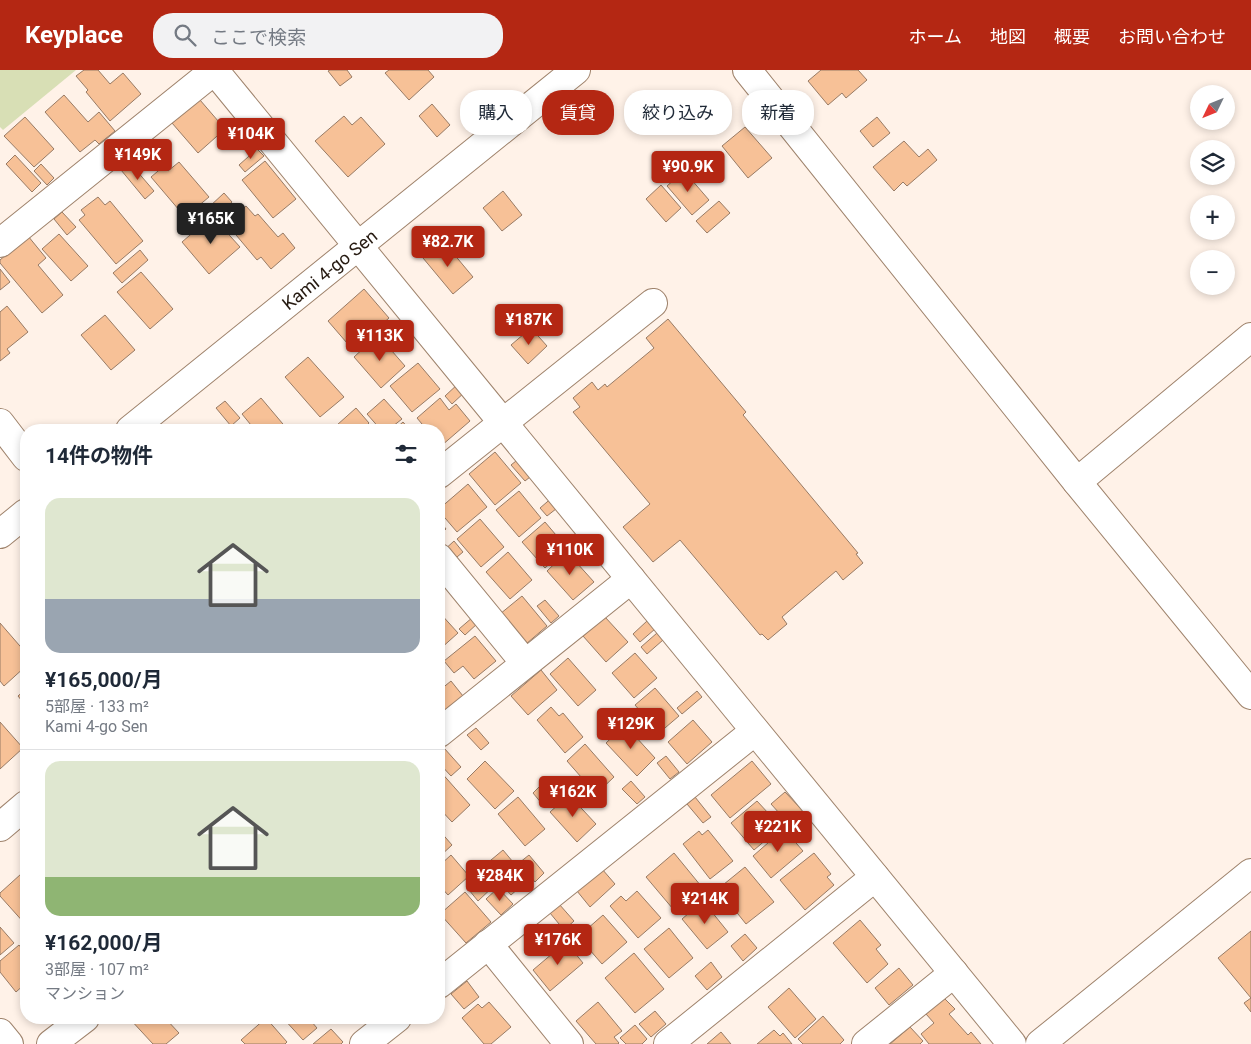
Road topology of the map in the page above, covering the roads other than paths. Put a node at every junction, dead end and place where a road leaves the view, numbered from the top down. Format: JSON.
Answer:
{"nodes":[{"id":1,"x":214,"y":70,"type":"edge"},
{"id":2,"x":576,"y":70,"type":"edge"},
{"id":3,"x":747,"y":70,"type":"edge"},
{"id":4,"x":0,"y":243,"type":"edge"},
{"id":5,"x":358,"y":246,"type":"junction"},
{"id":6,"x":653,"y":303,"type":"dead end"},
{"id":7,"x":1251,"y":337,"type":"edge"},
{"id":8,"x":503,"y":422,"type":"junction"},
{"id":9,"x":0,"y":423,"type":"edge"},
{"id":10,"x":137,"y":424,"type":"edge"},
{"id":11,"x":20,"y":449,"type":"edge"},
{"id":12,"x":445,"y":469,"type":"edge"},
{"id":13,"x":1077,"y":482,"type":"junction"},
{"id":14,"x":20,"y":518,"type":"edge"},
{"id":15,"x":0,"y":534,"type":"edge"},
{"id":16,"x":445,"y":565,"type":"edge"},
{"id":17,"x":631,"y":579,"type":"junction"},
{"id":18,"x":525,"y":663,"type":"junction"},
{"id":19,"x":1251,"y":695,"type":"edge"},
{"id":20,"x":445,"y":728,"type":"edge"},
{"id":21,"x":755,"y":731,"type":"junction"},
{"id":22,"x":20,"y":810,"type":"edge"},
{"id":23,"x":0,"y":827,"type":"edge"},
{"id":24,"x":1251,"y":873,"type":"edge"},
{"id":25,"x":875,"y":877,"type":"junction"},
{"id":26,"x":488,"y":944,"type":"junction"},
{"id":27,"x":445,"y":972,"type":"edge"},
{"id":28,"x":954,"y":973,"type":"junction"},
{"id":29,"x":77,"y":1024,"type":"edge"},
{"id":30,"x":389,"y":1024,"type":"edge"},
{"id":31,"x":0,"y":1033,"type":"edge"},
{"id":32,"x":9,"y":1044,"type":"edge"},
{"id":33,"x":51,"y":1044,"type":"edge"},
{"id":34,"x":364,"y":1044,"type":"edge"},
{"id":35,"x":569,"y":1044,"type":"edge"},
{"id":36,"x":668,"y":1044,"type":"edge"},
{"id":37,"x":866,"y":1044,"type":"edge"},
{"id":38,"x":1012,"y":1044,"type":"edge"},
{"id":39,"x":1040,"y":1044,"type":"edge"}],
"edges":[{"from":1,"to":4,"type":"street"},
{"from":1,"to":5,"type":"street"},
{"from":2,"to":5,"type":"street","name":"Kami 4-go Sen"},
{"from":3,"to":13,"type":"street"},
{"from":5,"to":8,"type":"street"},
{"from":5,"to":10,"type":"street","name":"Kami 4-go Sen"},
{"from":6,"to":8,"type":"street"},
{"from":7,"to":13,"type":"street"},
{"from":8,"to":12,"type":"street"},
{"from":8,"to":17,"type":"street"},
{"from":9,"to":11,"type":"street"},
{"from":13,"to":19,"type":"street"},
{"from":14,"to":15,"type":"street"},
{"from":16,"to":18,"type":"street"},
{"from":17,"to":18,"type":"street"},
{"from":17,"to":21,"type":"street"},
{"from":18,"to":20,"type":"street"},
{"from":21,"to":25,"type":"street"},
{"from":21,"to":26,"type":"street"},
{"from":22,"to":23,"type":"street"},
{"from":24,"to":39,"type":"street"},
{"from":25,"to":28,"type":"street"},
{"from":25,"to":36,"type":"street"},
{"from":26,"to":27,"type":"street"},
{"from":26,"to":35,"type":"street"},
{"from":28,"to":37,"type":"street"},
{"from":28,"to":38,"type":"street"},
{"from":29,"to":33,"type":"street"},
{"from":30,"to":34,"type":"street"},
{"from":31,"to":32,"type":"street"}]}
